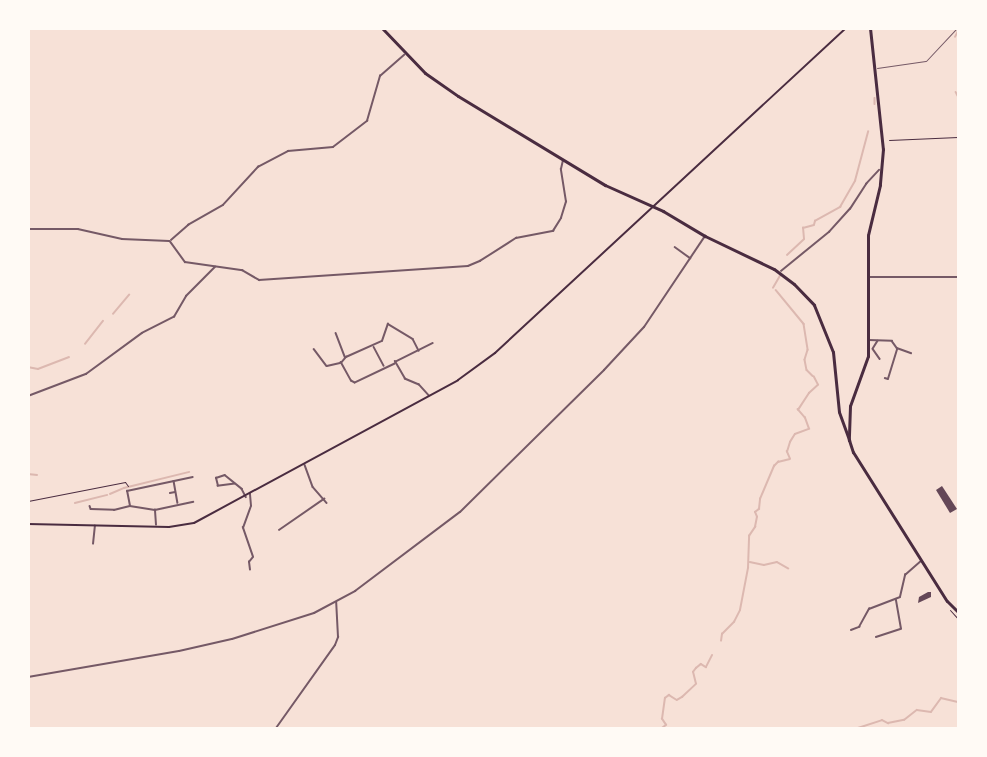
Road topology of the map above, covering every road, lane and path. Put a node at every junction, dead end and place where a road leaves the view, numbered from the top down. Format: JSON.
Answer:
{"nodes":[{"id":1,"x":382,"y":28,"type":"edge"},
{"id":2,"x":846,"y":28,"type":"edge"},
{"id":3,"x":870,"y":28,"type":"edge"},
{"id":4,"x":957,"y":28,"type":"edge"},
{"id":5,"x":406,"y":54,"type":"junction"},
{"id":6,"x":875,"y":69,"type":"junction"},
{"id":7,"x":958,"y":137,"type":"edge"},
{"id":8,"x":883,"y":141,"type":"junction"},
{"id":9,"x":563,"y":159,"type":"junction"},
{"id":10,"x":882,"y":168,"type":"junction"},
{"id":11,"x":653,"y":206,"type":"junction"},
{"id":12,"x":28,"y":229,"type":"edge"},
{"id":13,"x":705,"y":236,"type":"junction"},
{"id":14,"x":170,"y":241,"type":"junction"},
{"id":15,"x":675,"y":247,"type":"dead end"},
{"id":16,"x":691,"y":258,"type":"junction"},
{"id":17,"x":216,"y":267,"type":"junction"},
{"id":18,"x":780,"y":272,"type":"junction"},
{"id":19,"x":867,"y":277,"type":"junction"},
{"id":20,"x":958,"y":277,"type":"edge"},
{"id":21,"x":336,"y":333,"type":"dead end"},
{"id":22,"x":883,"y":334,"type":"dead end"},
{"id":23,"x":868,"y":340,"type":"junction"},
{"id":24,"x":878,"y":340,"type":"junction"},
{"id":25,"x":883,"y":340,"type":"junction"},
{"id":26,"x":433,"y":343,"type":"dead end"},
{"id":27,"x":374,"y":346,"type":"junction"},
{"id":28,"x":314,"y":348,"type":"dead end"},
{"id":29,"x":897,"y":348,"type":"junction"},
{"id":30,"x":419,"y":351,"type":"junction"},
{"id":31,"x":911,"y":353,"type":"dead end"},
{"id":32,"x":881,"y":357,"type":"dead end"},
{"id":33,"x":345,"y":358,"type":"junction"},
{"id":34,"x":341,"y":363,"type":"junction"},
{"id":35,"x":395,"y":364,"type":"junction"},
{"id":36,"x":385,"y":367,"type":"junction"},
{"id":37,"x":885,"y":378,"type":"dead end"},
{"id":38,"x":28,"y":396,"type":"edge"},
{"id":39,"x":429,"y":396,"type":"junction"},
{"id":40,"x":849,"y":440,"type":"junction"},
{"id":41,"x":305,"y":465,"type":"junction"},
{"id":42,"x":193,"y":477,"type":"dead end"},
{"id":43,"x":174,"y":480,"type":"junction"},
{"id":44,"x":235,"y":484,"type":"junction"},
{"id":45,"x":127,"y":485,"type":"dead end"},
{"id":46,"x":176,"y":492,"type":"junction"},
{"id":47,"x":170,"y":493,"type":"dead end"},
{"id":48,"x":250,"y":494,"type":"junction"},
{"id":49,"x":246,"y":497,"type":"junction"},
{"id":50,"x":324,"y":500,"type":"junction"},
{"id":51,"x":28,"y":501,"type":"edge"},
{"id":52,"x":193,"y":502,"type":"dead end"},
{"id":53,"x":327,"y":503,"type":"dead end"},
{"id":54,"x":178,"y":504,"type":"junction"},
{"id":55,"x":90,"y":506,"type":"dead end"},
{"id":56,"x":130,"y":506,"type":"junction"},
{"id":57,"x":155,"y":510,"type":"junction"},
{"id":58,"x":28,"y":524,"type":"edge"},
{"id":59,"x":95,"y":525,"type":"junction"},
{"id":60,"x":156,"y":526,"type":"junction"},
{"id":61,"x":279,"y":530,"type":"dead end"},
{"id":62,"x":93,"y":544,"type":"dead end"},
{"id":63,"x":922,"y":560,"type":"junction"},
{"id":64,"x":250,"y":570,"type":"dead end"},
{"id":65,"x":896,"y":599,"type":"junction"},
{"id":66,"x":336,"y":602,"type":"junction"},
{"id":67,"x":958,"y":612,"type":"edge"},
{"id":68,"x":850,"y":630,"type":"dead end"},
{"id":69,"x":876,"y":637,"type":"dead end"},
{"id":70,"x":28,"y":676,"type":"edge"},
{"id":71,"x":276,"y":729,"type":"edge"}],
"edges":[{"from":1,"to":5,"type":"main road"},
{"from":2,"to":11,"type":"main road"},
{"from":3,"to":6,"type":"main road"},
{"from":4,"to":6,"type":"lane"},
{"from":5,"to":9,"type":"main road"},
{"from":5,"to":14,"type":"street"},
{"from":6,"to":8,"type":"main road"},
{"from":7,"to":8,"type":"path"},
{"from":8,"to":10,"type":"main road"},
{"from":9,"to":11,"type":"main road"},
{"from":9,"to":17,"type":"street"},
{"from":10,"to":18,"type":"street"},
{"from":10,"to":19,"type":"main road"},
{"from":11,"to":13,"type":"main road"},
{"from":11,"to":39,"type":"main road"},
{"from":12,"to":14,"type":"street"},
{"from":13,"to":16,"type":"street"},
{"from":13,"to":18,"type":"main road"},
{"from":14,"to":17,"type":"street"},
{"from":15,"to":16,"type":"street"},
{"from":16,"to":66,"type":"street"},
{"from":17,"to":38,"type":"street"},
{"from":18,"to":40,"type":"main road"},
{"from":19,"to":20,"type":"street"},
{"from":19,"to":23,"type":"main road"},
{"from":21,"to":33,"type":"street"},
{"from":22,"to":25,"type":"street"},
{"from":23,"to":24,"type":"street"},
{"from":23,"to":40,"type":"main road"},
{"from":24,"to":25,"type":"street"},
{"from":24,"to":32,"type":"street"},
{"from":25,"to":29,"type":"street"},
{"from":26,"to":30,"type":"street"},
{"from":27,"to":30,"type":"street"},
{"from":27,"to":33,"type":"street"},
{"from":27,"to":36,"type":"street"},
{"from":28,"to":34,"type":"street"},
{"from":29,"to":31,"type":"street"},
{"from":29,"to":37,"type":"street"},
{"from":30,"to":35,"type":"street"},
{"from":33,"to":34,"type":"street"},
{"from":34,"to":36,"type":"street"},
{"from":35,"to":36,"type":"street"},
{"from":35,"to":39,"type":"street"},
{"from":39,"to":41,"type":"main road"},
{"from":40,"to":63,"type":"main road"},
{"from":41,"to":48,"type":"main road"},
{"from":41,"to":50,"type":"street"},
{"from":42,"to":43,"type":"street"},
{"from":43,"to":46,"type":"street"},
{"from":43,"to":56,"type":"street"},
{"from":44,"to":44,"type":"street"},
{"from":44,"to":49,"type":"street"},
{"from":45,"to":51,"type":"path"},
{"from":46,"to":47,"type":"street"},
{"from":46,"to":54,"type":"street"},
{"from":48,"to":49,"type":"main road"},
{"from":48,"to":64,"type":"street"},
{"from":49,"to":60,"type":"main road"},
{"from":50,"to":53,"type":"street"},
{"from":50,"to":61,"type":"street"},
{"from":52,"to":54,"type":"street"},
{"from":54,"to":57,"type":"street"},
{"from":55,"to":56,"type":"street"},
{"from":56,"to":57,"type":"street"},
{"from":57,"to":60,"type":"street"},
{"from":58,"to":59,"type":"main road"},
{"from":59,"to":60,"type":"main road"},
{"from":59,"to":62,"type":"street"},
{"from":63,"to":65,"type":"street"},
{"from":63,"to":67,"type":"main road"},
{"from":65,"to":68,"type":"street"},
{"from":65,"to":69,"type":"street"},
{"from":66,"to":70,"type":"street"},
{"from":66,"to":71,"type":"street"}]}
